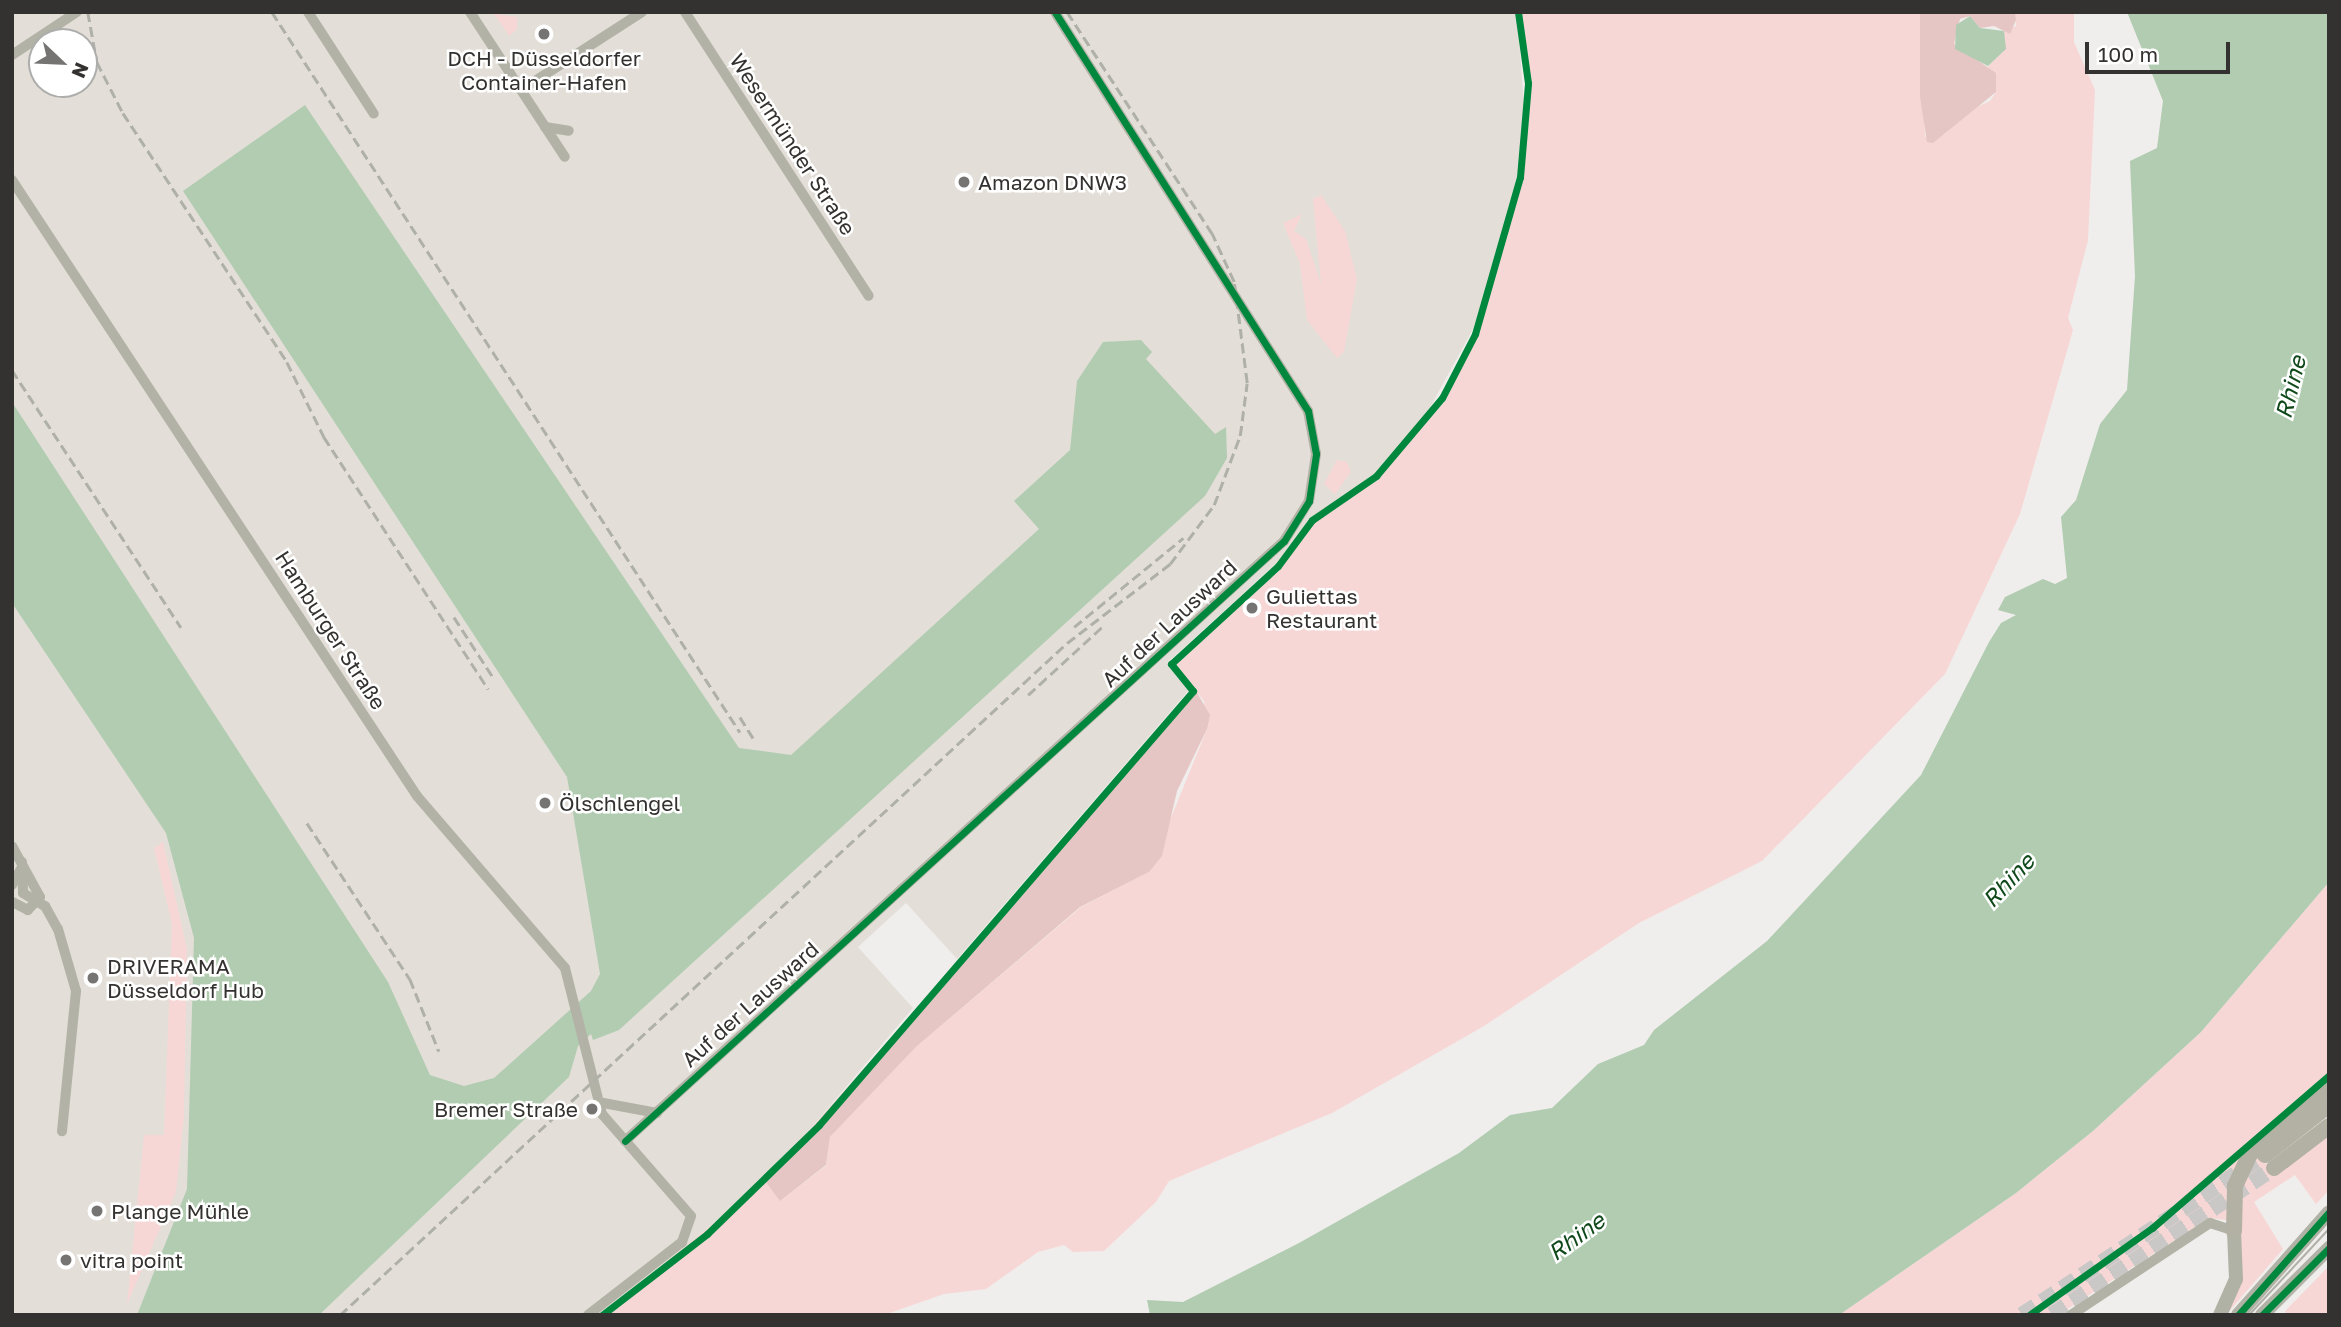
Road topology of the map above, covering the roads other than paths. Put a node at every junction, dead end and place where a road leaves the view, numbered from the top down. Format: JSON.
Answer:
{"nodes":[{"id":1,"x":77,"y":12,"type":"edge"},
{"id":2,"x":308,"y":12,"type":"edge"},
{"id":3,"x":470,"y":12,"type":"edge"},
{"id":4,"x":642,"y":12,"type":"edge"},
{"id":5,"x":685,"y":12,"type":"edge"},
{"id":6,"x":1055,"y":12,"type":"edge"},
{"id":7,"x":12,"y":55,"type":"edge"},
{"id":8,"x":520,"y":90,"type":"junction"},
{"id":9,"x":374,"y":114,"type":"dead end"},
{"id":10,"x":545,"y":127,"type":"junction"},
{"id":11,"x":569,"y":131,"type":"dead end"},
{"id":12,"x":565,"y":157,"type":"dead end"},
{"id":13,"x":12,"y":180,"type":"edge"},
{"id":14,"x":869,"y":296,"type":"dead end"},
{"id":15,"x":12,"y":846,"type":"edge"},
{"id":16,"x":22,"y":862,"type":"junction"},
{"id":17,"x":12,"y":885,"type":"edge"},
{"id":18,"x":12,"y":902,"type":"edge"},
{"id":19,"x":38,"y":902,"type":"junction"},
{"id":20,"x":2329,"y":1089,"type":"edge"},
{"id":21,"x":598,"y":1102,"type":"junction"},
{"id":22,"x":2329,"y":1105,"type":"edge"},
{"id":23,"x":657,"y":1113,"type":"junction"},
{"id":24,"x":2329,"y":1126,"type":"edge"},
{"id":25,"x":62,"y":1131,"type":"dead end"},
{"id":26,"x":625,"y":1141,"type":"junction"},
{"id":27,"x":2329,"y":1212,"type":"edge"},
{"id":28,"x":2234,"y":1231,"type":"junction"},
{"id":29,"x":2329,"y":1248,"type":"edge"},
{"id":30,"x":2264,"y":1314,"type":"edge"},
{"id":31,"x":588,"y":1315,"type":"edge"},
{"id":32,"x":2071,"y":1315,"type":"edge"},
{"id":33,"x":2220,"y":1315,"type":"edge"},
{"id":34,"x":2238,"y":1315,"type":"edge"}],
"edges":[{"from":1,"to":7,"type":"street"},
{"from":2,"to":9,"type":"street"},
{"from":3,"to":8,"type":"street"},
{"from":4,"to":8,"type":"street"},
{"from":5,"to":14,"type":"street","name":"Wesermünder Straße"},
{"from":6,"to":23,"type":"street","name":"Auf der Lausward"},
{"from":8,"to":10,"type":"street"},
{"from":10,"to":11,"type":"street"},
{"from":10,"to":12,"type":"street"},
{"from":13,"to":21,"type":"street","name":"Hamburger Straße"},
{"from":15,"to":16,"type":"street"},
{"from":16,"to":17,"type":"street"},
{"from":16,"to":19,"type":"street"},
{"from":16,"to":19,"type":"street"},
{"from":18,"to":19,"type":"street"},
{"from":19,"to":25,"type":"street"},
{"from":20,"to":28,"type":"highway"},
{"from":21,"to":23,"type":"street"},
{"from":21,"to":26,"type":"street","name":"Hamburger Straße"},
{"from":22,"to":24,"type":"highway"},
{"from":23,"to":26,"type":"street","name":"Auf der Lausward"},
{"from":26,"to":31,"type":"street"},
{"from":27,"to":34,"type":"main road"},
{"from":28,"to":32,"type":"street"},
{"from":28,"to":33,"type":"main road"},
{"from":29,"to":30,"type":"main road"}]}
